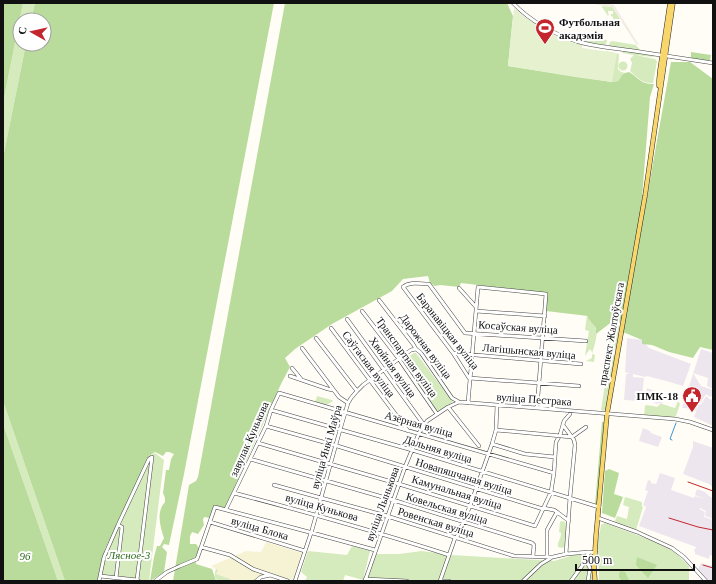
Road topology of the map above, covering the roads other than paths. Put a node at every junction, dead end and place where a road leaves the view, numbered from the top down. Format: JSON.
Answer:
{"nodes":[{"id":1,"x":513,"y":3,"type":"edge"},
{"id":2,"x":670,"y":3,"type":"edge"},
{"id":3,"x":673,"y":3,"type":"edge"},
{"id":4,"x":664,"y":55,"type":"junction"},
{"id":5,"x":713,"y":63,"type":"edge"},
{"id":6,"x":403,"y":287,"type":"joint"},
{"id":7,"x":459,"y":288,"type":"dead end"},
{"id":8,"x":379,"y":300,"type":"dead end"},
{"id":9,"x":476,"y":309,"type":"junction"},
{"id":10,"x":362,"y":311,"type":"dead end"},
{"id":11,"x":544,"y":316,"type":"junction"},
{"id":12,"x":347,"y":319,"type":"dead end"},
{"id":13,"x":331,"y":328,"type":"dead end"},
{"id":14,"x":474,"y":333,"type":"junction"},
{"id":15,"x":316,"y":338,"type":"dead end"},
{"id":16,"x":543,"y":338,"type":"junction"},
{"id":17,"x":586,"y":342,"type":"dead end"},
{"id":18,"x":302,"y":348,"type":"dead end"},
{"id":19,"x":416,"y":349,"type":"junction"},
{"id":20,"x":452,"y":353,"type":"junction"},
{"id":21,"x":472,"y":355,"type":"junction"},
{"id":22,"x":399,"y":359,"type":"junction"},
{"id":23,"x":541,"y":360,"type":"junction"},
{"id":24,"x":581,"y":364,"type":"dead end"},
{"id":25,"x":292,"y":368,"type":"dead end"},
{"id":26,"x":384,"y":369,"type":"junction"},
{"id":27,"x":290,"y":376,"type":"dead end"},
{"id":28,"x":470,"y":378,"type":"junction"},
{"id":29,"x":301,"y":379,"type":"junction"},
{"id":30,"x":370,"y":380,"type":"junction"},
{"id":31,"x":539,"y":383,"type":"junction"},
{"id":32,"x":579,"y":386,"type":"dead end"},
{"id":33,"x":333,"y":390,"type":"junction"},
{"id":34,"x":357,"y":390,"type":"junction"},
{"id":35,"x":279,"y":393,"type":"joint"},
{"id":36,"x":459,"y":402,"type":"junction"},
{"id":37,"x":348,"y":403,"type":"junction"},
{"id":38,"x":468,"y":403,"type":"junction"},
{"id":39,"x":497,"y":405,"type":"junction"},
{"id":40,"x":448,"y":407,"type":"junction"},
{"id":41,"x":537,"y":408,"type":"junction"},
{"id":42,"x":271,"y":410,"type":"junction"},
{"id":43,"x":570,"y":411,"type":"junction"},
{"id":44,"x":345,"y":413,"type":"junction"},
{"id":45,"x":438,"y":414,"type":"junction"},
{"id":46,"x":607,"y":414,"type":"junction"},
{"id":47,"x":424,"y":425,"type":"junction"},
{"id":48,"x":563,"y":425,"type":"junction"},
{"id":49,"x":266,"y":426,"type":"junction"},
{"id":50,"x":586,"y":427,"type":"dead end"},
{"id":51,"x":340,"y":430,"type":"junction"},
{"id":52,"x":408,"y":430,"type":"junction"},
{"id":53,"x":496,"y":430,"type":"junction"},
{"id":54,"x":713,"y":430,"type":"edge"},
{"id":55,"x":419,"y":434,"type":"junction"},
{"id":56,"x":560,"y":435,"type":"junction"},
{"id":57,"x":572,"y":437,"type":"junction"},
{"id":58,"x":258,"y":443,"type":"junction"},
{"id":59,"x":492,"y":444,"type":"junction"},
{"id":60,"x":336,"y":446,"type":"junction"},
{"id":61,"x":479,"y":446,"type":"dead end"},
{"id":62,"x":412,"y":450,"type":"junction"},
{"id":63,"x":488,"y":454,"type":"junction"},
{"id":64,"x":555,"y":457,"type":"junction"},
{"id":65,"x":250,"y":459,"type":"junction"},
{"id":66,"x":331,"y":464,"type":"junction"},
{"id":67,"x":405,"y":467,"type":"junction"},
{"id":68,"x":482,"y":471,"type":"junction"},
{"id":69,"x":554,"y":473,"type":"junction"},
{"id":70,"x":326,"y":481,"type":"junction"},
{"id":71,"x":399,"y":484,"type":"junction"},
{"id":72,"x":274,"y":485,"type":"dead end"},
{"id":73,"x":476,"y":489,"type":"junction"},
{"id":74,"x":551,"y":492,"type":"junction"},
{"id":75,"x":234,"y":493,"type":"junction"},
{"id":76,"x":570,"y":497,"type":"junction"},
{"id":77,"x":321,"y":498,"type":"junction"},
{"id":78,"x":258,"y":499,"type":"joint"},
{"id":79,"x":393,"y":500,"type":"junction"},
{"id":80,"x":470,"y":506,"type":"junction"},
{"id":81,"x":598,"y":507,"type":"junction"},
{"id":82,"x":543,"y":508,"type":"junction"},
{"id":83,"x":226,"y":509,"type":"junction"},
{"id":84,"x":557,"y":512,"type":"junction"},
{"id":85,"x":316,"y":515,"type":"junction"},
{"id":86,"x":387,"y":516,"type":"junction"},
{"id":87,"x":598,"y":518,"type":"junction"},
{"id":88,"x":568,"y":521,"type":"junction"},
{"id":89,"x":210,"y":522,"type":"junction"},
{"id":90,"x":463,"y":522,"type":"junction"},
{"id":91,"x":118,"y":525,"type":"junction"},
{"id":92,"x":311,"y":532,"type":"junction"},
{"id":93,"x":381,"y":534,"type":"junction"},
{"id":94,"x":456,"y":538,"type":"junction"},
{"id":95,"x":201,"y":547,"type":"junction"},
{"id":96,"x":375,"y":550,"type":"junction"},
{"id":97,"x":305,"y":551,"type":"junction"},
{"id":98,"x":589,"y":552,"type":"junction"},
{"id":99,"x":596,"y":553,"type":"junction"},
{"id":100,"x":566,"y":554,"type":"junction"},
{"id":101,"x":449,"y":555,"type":"junction"},
{"id":102,"x":533,"y":556,"type":"junction"},
{"id":103,"x":547,"y":557,"type":"junction"},
{"id":104,"x":552,"y":557,"type":"junction"},
{"id":105,"x":586,"y":560,"type":"junction"},
{"id":106,"x":270,"y":575,"type":"junction"},
{"id":107,"x":100,"y":576,"type":"junction"},
{"id":108,"x":116,"y":578,"type":"junction"},
{"id":109,"x":138,"y":580,"type":"edge"},
{"id":110,"x":365,"y":580,"type":"edge"},
{"id":111,"x":99,"y":581,"type":"edge"},
{"id":112,"x":155,"y":581,"type":"edge"},
{"id":113,"x":256,"y":581,"type":"edge"},
{"id":114,"x":268,"y":581,"type":"edge"},
{"id":115,"x":288,"y":581,"type":"edge"},
{"id":116,"x":295,"y":581,"type":"edge"},
{"id":117,"x":390,"y":581,"type":"edge"},
{"id":118,"x":407,"y":581,"type":"edge"},
{"id":119,"x":441,"y":581,"type":"edge"},
{"id":120,"x":449,"y":581,"type":"edge"},
{"id":121,"x":523,"y":581,"type":"edge"},
{"id":122,"x":571,"y":581,"type":"edge"},
{"id":123,"x":588,"y":581,"type":"edge"},
{"id":124,"x":595,"y":581,"type":"edge"},
{"id":125,"x":706,"y":581,"type":"edge"}],
"edges":[{"from":1,"to":4,"type":"street"},
{"from":2,"to":4,"type":"main road","name":"праспект Жалтоўскага"},
{"from":3,"to":4,"type":"main road","name":"праспект Жалтоўскага"},
{"from":4,"to":5,"type":"street"},
{"from":4,"to":46,"type":"main road","name":"праспект Жалтоўскага"},
{"from":6,"to":14,"type":"street","name":"Косаўская вуліца"},
{"from":6,"to":20,"type":"street","name":"Баранавіцкая вуліца"},
{"from":7,"to":9,"type":"street"},
{"from":8,"to":19,"type":"street","name":"Дарожная вуліца"},
{"from":9,"to":11,"type":"street"},
{"from":9,"to":11,"type":"street"},
{"from":9,"to":14,"type":"street"},
{"from":10,"to":22,"type":"street","name":"Транспартная вуліца"},
{"from":11,"to":16,"type":"street"},
{"from":12,"to":26,"type":"street","name":"Хвойная вуліца"},
{"from":13,"to":30,"type":"street","name":"Саўгасная вуліца"},
{"from":14,"to":16,"type":"street","name":"Косаўская вуліца"},
{"from":14,"to":21,"type":"street"},
{"from":15,"to":34,"type":"street"},
{"from":16,"to":17,"type":"street","name":"Косаўская вуліца"},
{"from":16,"to":23,"type":"street"},
{"from":18,"to":33,"type":"street"},
{"from":19,"to":22,"type":"street","name":"вуліца Янкі Маўра"},
{"from":19,"to":36,"type":"street","name":"Дарожная вуліца"},
{"from":20,"to":21,"type":"street","name":"Лагішынская вуліца"},
{"from":20,"to":28,"type":"street","name":"Баранавіцкая вуліца"},
{"from":21,"to":23,"type":"street","name":"Лагішынская вуліца"},
{"from":21,"to":28,"type":"street"},
{"from":22,"to":26,"type":"street","name":"вуліца Янкі Маўра"},
{"from":22,"to":45,"type":"street","name":"Транспартная вуліца"},
{"from":23,"to":24,"type":"street","name":"Лагішынская вуліца"},
{"from":23,"to":31,"type":"street"},
{"from":25,"to":29,"type":"street"},
{"from":26,"to":30,"type":"street","name":"вуліца Янкі Маўра"},
{"from":26,"to":47,"type":"street","name":"Хвойная вуліца"},
{"from":27,"to":29,"type":"street"},
{"from":28,"to":31,"type":"street","name":"Баранавіцкая вуліца"},
{"from":28,"to":38,"type":"street"},
{"from":29,"to":33,"type":"street"},
{"from":30,"to":34,"type":"street","name":"вуліца Янкі Маўра"},
{"from":30,"to":52,"type":"street","name":"Саўгасная вуліца"},
{"from":31,"to":32,"type":"street","name":"Баранавіцкая вуліца"},
{"from":31,"to":41,"type":"street"},
{"from":33,"to":37,"type":"street"},
{"from":34,"to":37,"type":"street","name":"вуліца Янкі Маўра"},
{"from":35,"to":42,"type":"street","name":"завулак Кунькова"},
{"from":35,"to":44,"type":"street","name":"Азёрная вуліца"},
{"from":36,"to":38,"type":"street","name":"вуліца Пестрака"},
{"from":36,"to":40,"type":"street"},
{"from":37,"to":44,"type":"street","name":"вуліца Янкі Маўра"},
{"from":38,"to":39,"type":"street","name":"вуліца Пестрака"},
{"from":39,"to":41,"type":"street","name":"вуліца Пестрака"},
{"from":39,"to":53,"type":"street"},
{"from":40,"to":45,"type":"street"},
{"from":40,"to":61,"type":"street"},
{"from":41,"to":43,"type":"street","name":"вуліца Пестрака"},
{"from":42,"to":49,"type":"street","name":"завулак Кунькова"},
{"from":42,"to":51,"type":"street","name":"Дальняя вуліца"},
{"from":43,"to":46,"type":"street","name":"вуліца Пестрака"},
{"from":43,"to":48,"type":"street"},
{"from":44,"to":51,"type":"street","name":"вуліца Янкі Маўра"},
{"from":44,"to":52,"type":"street","name":"Азёрная вуліца"},
{"from":45,"to":47,"type":"street"},
{"from":46,"to":54,"type":"street","name":"вуліца Пестрака"},
{"from":46,"to":81,"type":"main road","name":"праспект Жалтоўскага"},
{"from":47,"to":55,"type":"street","name":"вуліца Лынькова"},
{"from":48,"to":56,"type":"street"},
{"from":48,"to":57,"type":"street"},
{"from":49,"to":58,"type":"street","name":"завулак Кунькова"},
{"from":49,"to":60,"type":"street","name":"Новапяшчаная вуліца"},
{"from":50,"to":57,"type":"street"},
{"from":51,"to":60,"type":"street","name":"вуліца Янкі Маўра"},
{"from":51,"to":62,"type":"street","name":"Дальняя вуліца"},
{"from":52,"to":55,"type":"street","name":"Азёрная вуліца"},
{"from":53,"to":56,"type":"street"},
{"from":53,"to":59,"type":"street"},
{"from":55,"to":62,"type":"street","name":"вуліца Лынькова"},
{"from":55,"to":63,"type":"street","name":"Азёрная вуліца"},
{"from":56,"to":57,"type":"street"},
{"from":56,"to":64,"type":"street"},
{"from":57,"to":76,"type":"street"},
{"from":58,"to":65,"type":"street","name":"завулак Кунькова"},
{"from":58,"to":66,"type":"street","name":"Камунальная вуліца"},
{"from":59,"to":63,"type":"street"},
{"from":59,"to":64,"type":"street"},
{"from":60,"to":66,"type":"street","name":"вуліца Янкі Маўра"},
{"from":60,"to":67,"type":"street","name":"Новапяшчаная вуліца"},
{"from":62,"to":67,"type":"street","name":"вуліца Лынькова"},
{"from":62,"to":68,"type":"street","name":"Дальняя вуліца"},
{"from":63,"to":68,"type":"street"},
{"from":63,"to":69,"type":"street","name":"Азёрная вуліца"},
{"from":64,"to":69,"type":"street"},
{"from":65,"to":70,"type":"street","name":"Ковельская вуліца"},
{"from":65,"to":75,"type":"street","name":"завулак Кунькова"},
{"from":66,"to":70,"type":"street","name":"вуліца Янкі Маўра"},
{"from":66,"to":71,"type":"street","name":"Камунальная вуліца"},
{"from":67,"to":71,"type":"street","name":"вуліца Лынькова"},
{"from":67,"to":73,"type":"street","name":"Новапяшчаная вуліца"},
{"from":68,"to":73,"type":"street"},
{"from":68,"to":74,"type":"street","name":"Дальняя вуліца"},
{"from":69,"to":74,"type":"street"},
{"from":70,"to":77,"type":"street","name":"вуліца Янкі Маўра"},
{"from":70,"to":79,"type":"street","name":"Ковельская вуліца"},
{"from":71,"to":79,"type":"street","name":"вуліца Лынькова"},
{"from":71,"to":80,"type":"street","name":"Камунальная вуліца"},
{"from":72,"to":77,"type":"street","name":"Ровенская вуліца"},
{"from":73,"to":80,"type":"street"},
{"from":73,"to":82,"type":"street","name":"Новапяшчаная вуліца"},
{"from":74,"to":76,"type":"street","name":"Дальняя вуліца"},
{"from":74,"to":82,"type":"street"},
{"from":75,"to":78,"type":"street","name":"завулак Кунькова"},
{"from":75,"to":83,"type":"street","name":"завулак Кунькова"},
{"from":76,"to":81,"type":"street","name":"Дальняя вуліца"},
{"from":76,"to":88,"type":"street"},
{"from":77,"to":85,"type":"street","name":"вуліца Янкі Маўра"},
{"from":77,"to":86,"type":"street","name":"Ровенская вуліца"},
{"from":78,"to":85,"type":"street","name":"вуліца Кунькова"},
{"from":79,"to":86,"type":"street","name":"вуліца Лынькова"},
{"from":79,"to":90,"type":"street","name":"Ковельская вуліца"},
{"from":80,"to":82,"type":"street","name":"Камунальная вуліца"},
{"from":80,"to":90,"type":"street"},
{"from":81,"to":87,"type":"main road","name":"праспект Жалтоўскага"},
{"from":82,"to":84,"type":"street","name":"Новапяшчаная вуліца"},
{"from":83,"to":89,"type":"street"},
{"from":83,"to":92,"type":"street"},
{"from":84,"to":88,"type":"street"},
{"from":84,"to":103,"type":"street"},
{"from":85,"to":92,"type":"street","name":"вуліца Янкі Маўра"},
{"from":85,"to":93,"type":"street","name":"вуліца Кунькова"},
{"from":86,"to":93,"type":"street","name":"вуліца Лынькова"},
{"from":86,"to":94,"type":"street","name":"Ровенская вуліца"},
{"from":87,"to":99,"type":"main road","name":"праспект Жалтоўскага"},
{"from":87,"to":125,"type":"street"},
{"from":88,"to":100,"type":"street"},
{"from":89,"to":95,"type":"street"},
{"from":89,"to":97,"type":"street","name":"вуліца Блока"},
{"from":90,"to":94,"type":"street"},
{"from":90,"to":102,"type":"street","name":"Ковельская вуліца"},
{"from":91,"to":107,"type":"street"},
{"from":91,"to":108,"type":"street"},
{"from":91,"to":109,"type":"street"},
{"from":92,"to":96,"type":"street"},
{"from":92,"to":97,"type":"street","name":"вуліца Янкі Маўра"},
{"from":93,"to":96,"type":"street","name":"вуліца Лынькова"},
{"from":93,"to":101,"type":"street","name":"вуліца Кунькова"},
{"from":94,"to":101,"type":"street"},
{"from":94,"to":102,"type":"street","name":"Ровенская вуліца"},
{"from":95,"to":106,"type":"street"},
{"from":95,"to":112,"type":"street"},
{"from":96,"to":110,"type":"street","name":"вуліца Лынькова"},
{"from":97,"to":116,"type":"street","name":"вуліца Янкі Маўра"},
{"from":98,"to":99,"type":"street","name":"Ровенская вуліца"},
{"from":98,"to":100,"type":"street","name":"Ровенская вуліца"},
{"from":98,"to":105,"type":"street"},
{"from":99,"to":124,"type":"main road","name":"праспект Жалтоўскага"},
{"from":100,"to":104,"type":"street","name":"Ровенская вуліца"},
{"from":101,"to":119,"type":"street"},
{"from":102,"to":103,"type":"street","name":"Ровенская вуліца"},
{"from":103,"to":104,"type":"street","name":"Ровенская вуліца"},
{"from":104,"to":121,"type":"street"},
{"from":105,"to":122,"type":"street"},
{"from":105,"to":123,"type":"street"},
{"from":106,"to":113,"type":"street"},
{"from":106,"to":114,"type":"street"},
{"from":106,"to":115,"type":"street"},
{"from":107,"to":108,"type":"street"},
{"from":107,"to":111,"type":"street"},
{"from":108,"to":109,"type":"street"},
{"from":110,"to":117,"type":"street"},
{"from":117,"to":118,"type":"street"},
{"from":119,"to":120,"type":"street"}]}
